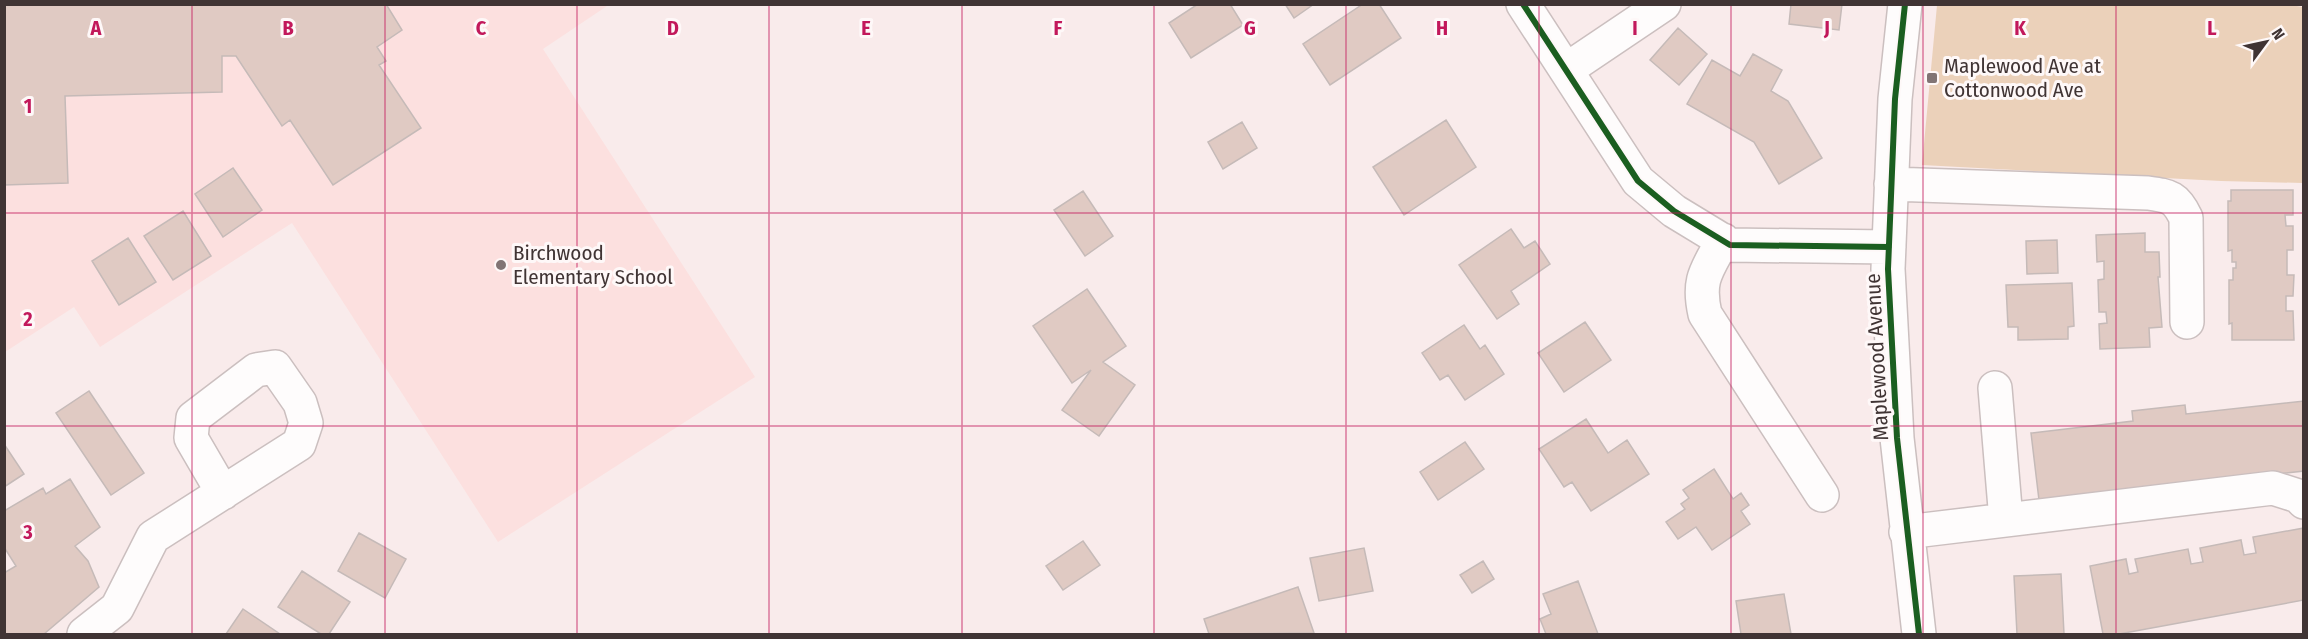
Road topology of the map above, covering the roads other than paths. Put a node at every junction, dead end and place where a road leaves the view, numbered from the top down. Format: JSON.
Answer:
{"nodes":[{"id":1,"x":1523,"y":4,"type":"edge"},
{"id":2,"x":1664,"y":4,"type":"edge"},
{"id":3,"x":1905,"y":4,"type":"edge"},
{"id":4,"x":1566,"y":69,"type":"junction"},
{"id":5,"x":1892,"y":183,"type":"junction"},
{"id":6,"x":1723,"y":240,"type":"junction"},
{"id":7,"x":1889,"y":247,"type":"junction"},
{"id":8,"x":2187,"y":322,"type":"dead end"},
{"id":9,"x":1995,"y":388,"type":"dead end"},
{"id":10,"x":223,"y":493,"type":"dead end"},
{"id":11,"x":1822,"y":495,"type":"dead end"},
{"id":12,"x":2304,"y":501,"type":"edge"},
{"id":13,"x":2006,"y":520,"type":"junction"},
{"id":14,"x":1906,"y":532,"type":"junction"},
{"id":15,"x":84,"y":634,"type":"edge"},
{"id":16,"x":1919,"y":634,"type":"edge"}],
"edges":[{"from":1,"to":4,"type":"street"},
{"from":2,"to":4,"type":"street"},
{"from":3,"to":5,"type":"street","name":"Maplewood Avenue"},
{"from":4,"to":6,"type":"street"},
{"from":5,"to":7,"type":"street","name":"Maplewood Avenue"},
{"from":5,"to":8,"type":"street"},
{"from":6,"to":7,"type":"street"},
{"from":6,"to":11,"type":"street"},
{"from":7,"to":14,"type":"street","name":"Maplewood Avenue"},
{"from":9,"to":13,"type":"street"},
{"from":10,"to":15,"type":"street"},
{"from":12,"to":13,"type":"street"},
{"from":13,"to":14,"type":"street"},
{"from":14,"to":16,"type":"street","name":"Maplewood Avenue"}]}
